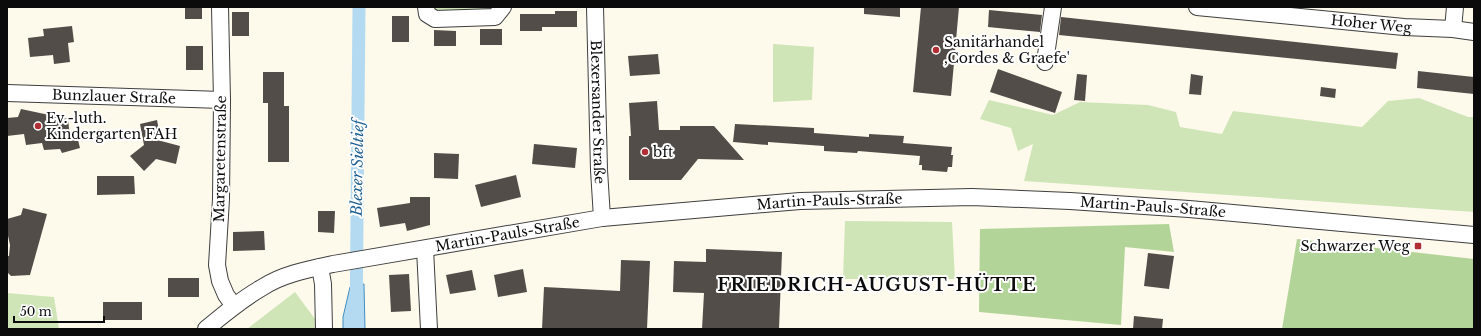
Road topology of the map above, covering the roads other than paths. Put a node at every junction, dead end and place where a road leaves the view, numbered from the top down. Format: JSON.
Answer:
{"nodes":[{"id":1,"x":220,"y":7,"type":"edge"},
{"id":2,"x":426,"y":7,"type":"edge"},
{"id":3,"x":503,"y":7,"type":"edge"},
{"id":4,"x":595,"y":7,"type":"edge"},
{"id":5,"x":1053,"y":7,"type":"edge"},
{"id":6,"x":1197,"y":7,"type":"edge"},
{"id":7,"x":1456,"y":7,"type":"edge"},
{"id":8,"x":1453,"y":29,"type":"junction"},
{"id":9,"x":1474,"y":32,"type":"edge"},
{"id":10,"x":1045,"y":62,"type":"dead end"},
{"id":11,"x":7,"y":93,"type":"edge"},
{"id":12,"x":222,"y":100,"type":"junction"},
{"id":13,"x":602,"y":218,"type":"junction"},
{"id":14,"x":1474,"y":235,"type":"edge"},
{"id":15,"x":426,"y":249,"type":"junction"},
{"id":16,"x":326,"y":266,"type":"junction"},
{"id":17,"x":234,"y":306,"type":"junction"},
{"id":18,"x":206,"y":329,"type":"edge"},
{"id":19,"x":324,"y":329,"type":"edge"},
{"id":20,"x":429,"y":329,"type":"edge"}],
"edges":[{"from":1,"to":12,"type":"street","name":"Margaretenstraße"},
{"from":2,"to":3,"type":"street"},
{"from":4,"to":13,"type":"street","name":"Blexersander Straße"},
{"from":5,"to":10,"type":"street"},
{"from":6,"to":8,"type":"street","name":"Hoher Weg"},
{"from":7,"to":8,"type":"street"},
{"from":8,"to":9,"type":"street","name":"Hoher Weg"},
{"from":11,"to":12,"type":"street","name":"Bunzlauer Straße"},
{"from":12,"to":17,"type":"street","name":"Margaretenstraße"},
{"from":13,"to":14,"type":"street","name":"Martin-Pauls-Straße"},
{"from":13,"to":15,"type":"street","name":"Martin-Pauls-Straße"},
{"from":15,"to":16,"type":"street","name":"Martin-Pauls-Straße"},
{"from":15,"to":20,"type":"street"},
{"from":16,"to":17,"type":"street","name":"Martin-Pauls-Straße"},
{"from":16,"to":19,"type":"street"},
{"from":17,"to":18,"type":"street","name":"Martin-Pauls-Straße"}]}
